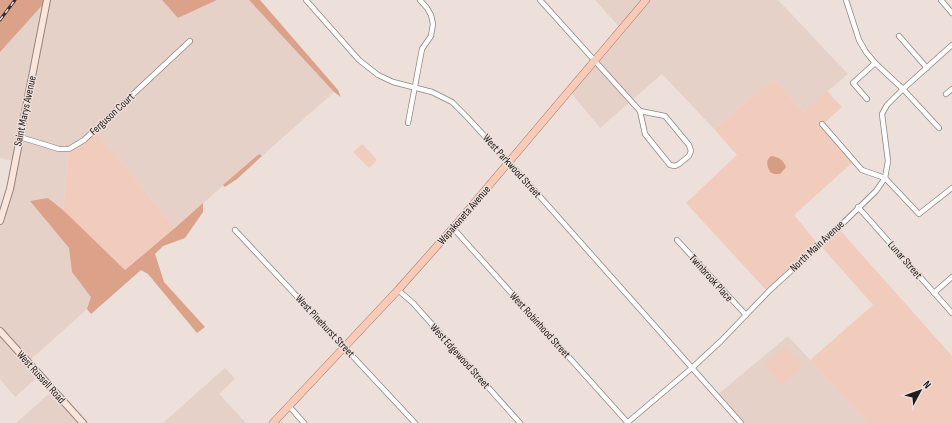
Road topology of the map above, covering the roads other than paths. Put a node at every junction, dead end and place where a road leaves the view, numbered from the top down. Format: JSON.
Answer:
{"nodes":[{"id":1,"x":47,"y":0,"type":"edge"},
{"id":2,"x":306,"y":0,"type":"edge"},
{"id":3,"x":420,"y":0,"type":"edge"},
{"id":4,"x":540,"y":0,"type":"edge"},
{"id":5,"x":646,"y":0,"type":"edge"},
{"id":6,"x":846,"y":0,"type":"edge"},
{"id":7,"x":941,"y":0,"type":"edge"},
{"id":8,"x":952,"y":14,"type":"edge"},
{"id":9,"x":899,"y":36,"type":"dead end"},
{"id":10,"x":190,"y":41,"type":"dead end"},
{"id":11,"x":952,"y":46,"type":"edge"},
{"id":12,"x":594,"y":60,"type":"junction"},
{"id":13,"x":875,"y":63,"type":"junction"},
{"id":14,"x":927,"y":68,"type":"junction"},
{"id":15,"x":415,"y":88,"type":"junction"},
{"id":16,"x":903,"y":89,"type":"junction"},
{"id":17,"x":952,"y":89,"type":"edge"},
{"id":18,"x":946,"y":94,"type":"dead end"},
{"id":19,"x":867,"y":99,"type":"dead end"},
{"id":20,"x":640,"y":111,"type":"junction"},
{"id":21,"x":408,"y":123,"type":"dead end"},
{"id":22,"x":822,"y":124,"type":"dead end"},
{"id":23,"x":939,"y":128,"type":"dead end"},
{"id":24,"x":20,"y":137,"type":"junction"},
{"id":25,"x":509,"y":162,"type":"junction"},
{"id":26,"x":885,"y":178,"type":"junction"},
{"id":27,"x":952,"y":188,"type":"edge"},
{"id":28,"x":858,"y":207,"type":"junction"},
{"id":29,"x":0,"y":221,"type":"edge"},
{"id":30,"x":453,"y":228,"type":"junction"},
{"id":31,"x":235,"y":230,"type":"dead end"},
{"id":32,"x":677,"y":240,"type":"dead end"},
{"id":33,"x":952,"y":277,"type":"edge"},
{"id":34,"x":398,"y":290,"type":"junction"},
{"id":35,"x":934,"y":293,"type":"junction"},
{"id":36,"x":952,"y":313,"type":"edge"},
{"id":37,"x":746,"y":315,"type":"junction"},
{"id":38,"x":0,"y":331,"type":"edge"},
{"id":39,"x":345,"y":347,"type":"junction"},
{"id":40,"x":693,"y":367,"type":"junction"},
{"id":41,"x":289,"y":406,"type":"junction"},
{"id":42,"x":83,"y":423,"type":"edge"},
{"id":43,"x":273,"y":423,"type":"edge"},
{"id":44,"x":304,"y":423,"type":"edge"},
{"id":45,"x":415,"y":423,"type":"edge"},
{"id":46,"x":520,"y":423,"type":"edge"},
{"id":47,"x":627,"y":423,"type":"edge"},
{"id":48,"x":741,"y":423,"type":"edge"}],
"edges":[{"from":1,"to":24,"type":"main road","name":"Saint Marys Avenue"},
{"from":2,"to":15,"type":"street","name":"West Parkwood Street"},
{"from":3,"to":15,"type":"street"},
{"from":4,"to":12,"type":"street"},
{"from":5,"to":12,"type":"main road","name":"Wapakoneta Avenue"},
{"from":6,"to":13,"type":"street"},
{"from":7,"to":8,"type":"street"},
{"from":9,"to":14,"type":"street"},
{"from":10,"to":24,"type":"street","name":"Ferguson Court"},
{"from":11,"to":14,"type":"street","name":"North Main Avenue"},
{"from":12,"to":20,"type":"street"},
{"from":12,"to":25,"type":"main road","name":"Wapakoneta Avenue"},
{"from":13,"to":16,"type":"street"},
{"from":13,"to":19,"type":"street"},
{"from":14,"to":16,"type":"street","name":"North Main Avenue"},
{"from":15,"to":21,"type":"street"},
{"from":15,"to":25,"type":"street","name":"West Parkwood Street"},
{"from":16,"to":23,"type":"street"},
{"from":16,"to":26,"type":"street","name":"North Main Avenue"},
{"from":17,"to":18,"type":"street"},
{"from":20,"to":20,"type":"street"},
{"from":22,"to":26,"type":"street"},
{"from":24,"to":29,"type":"main road","name":"Saint Marys Avenue"},
{"from":25,"to":30,"type":"main road","name":"Wapakoneta Avenue"},
{"from":25,"to":40,"type":"street","name":"West Parkwood Street"},
{"from":26,"to":27,"type":"street"},
{"from":26,"to":28,"type":"street","name":"North Main Avenue"},
{"from":28,"to":35,"type":"street","name":"Lunar Street"},
{"from":28,"to":37,"type":"street","name":"North Main Avenue"},
{"from":30,"to":34,"type":"main road","name":"Wapakoneta Avenue"},
{"from":30,"to":47,"type":"street","name":"West Robinhood Street"},
{"from":31,"to":39,"type":"street","name":"West Pinehurst Street"},
{"from":32,"to":37,"type":"street","name":"Twinbrook Place"},
{"from":33,"to":35,"type":"street"},
{"from":34,"to":39,"type":"main road","name":"Wapakoneta Avenue"},
{"from":34,"to":46,"type":"street","name":"West Edgewood Street"},
{"from":35,"to":36,"type":"street","name":"Lunar Street"},
{"from":37,"to":40,"type":"street","name":"North Main Avenue"},
{"from":38,"to":42,"type":"main road","name":"West Russell Road"},
{"from":39,"to":41,"type":"main road","name":"Wapakoneta Avenue"},
{"from":39,"to":45,"type":"street","name":"West Pinehurst Street"},
{"from":40,"to":47,"type":"street","name":"North Main Avenue"},
{"from":40,"to":48,"type":"street","name":"West Parkwood Street"},
{"from":41,"to":43,"type":"main road","name":"Wapakoneta Avenue"},
{"from":41,"to":44,"type":"street"}]}
